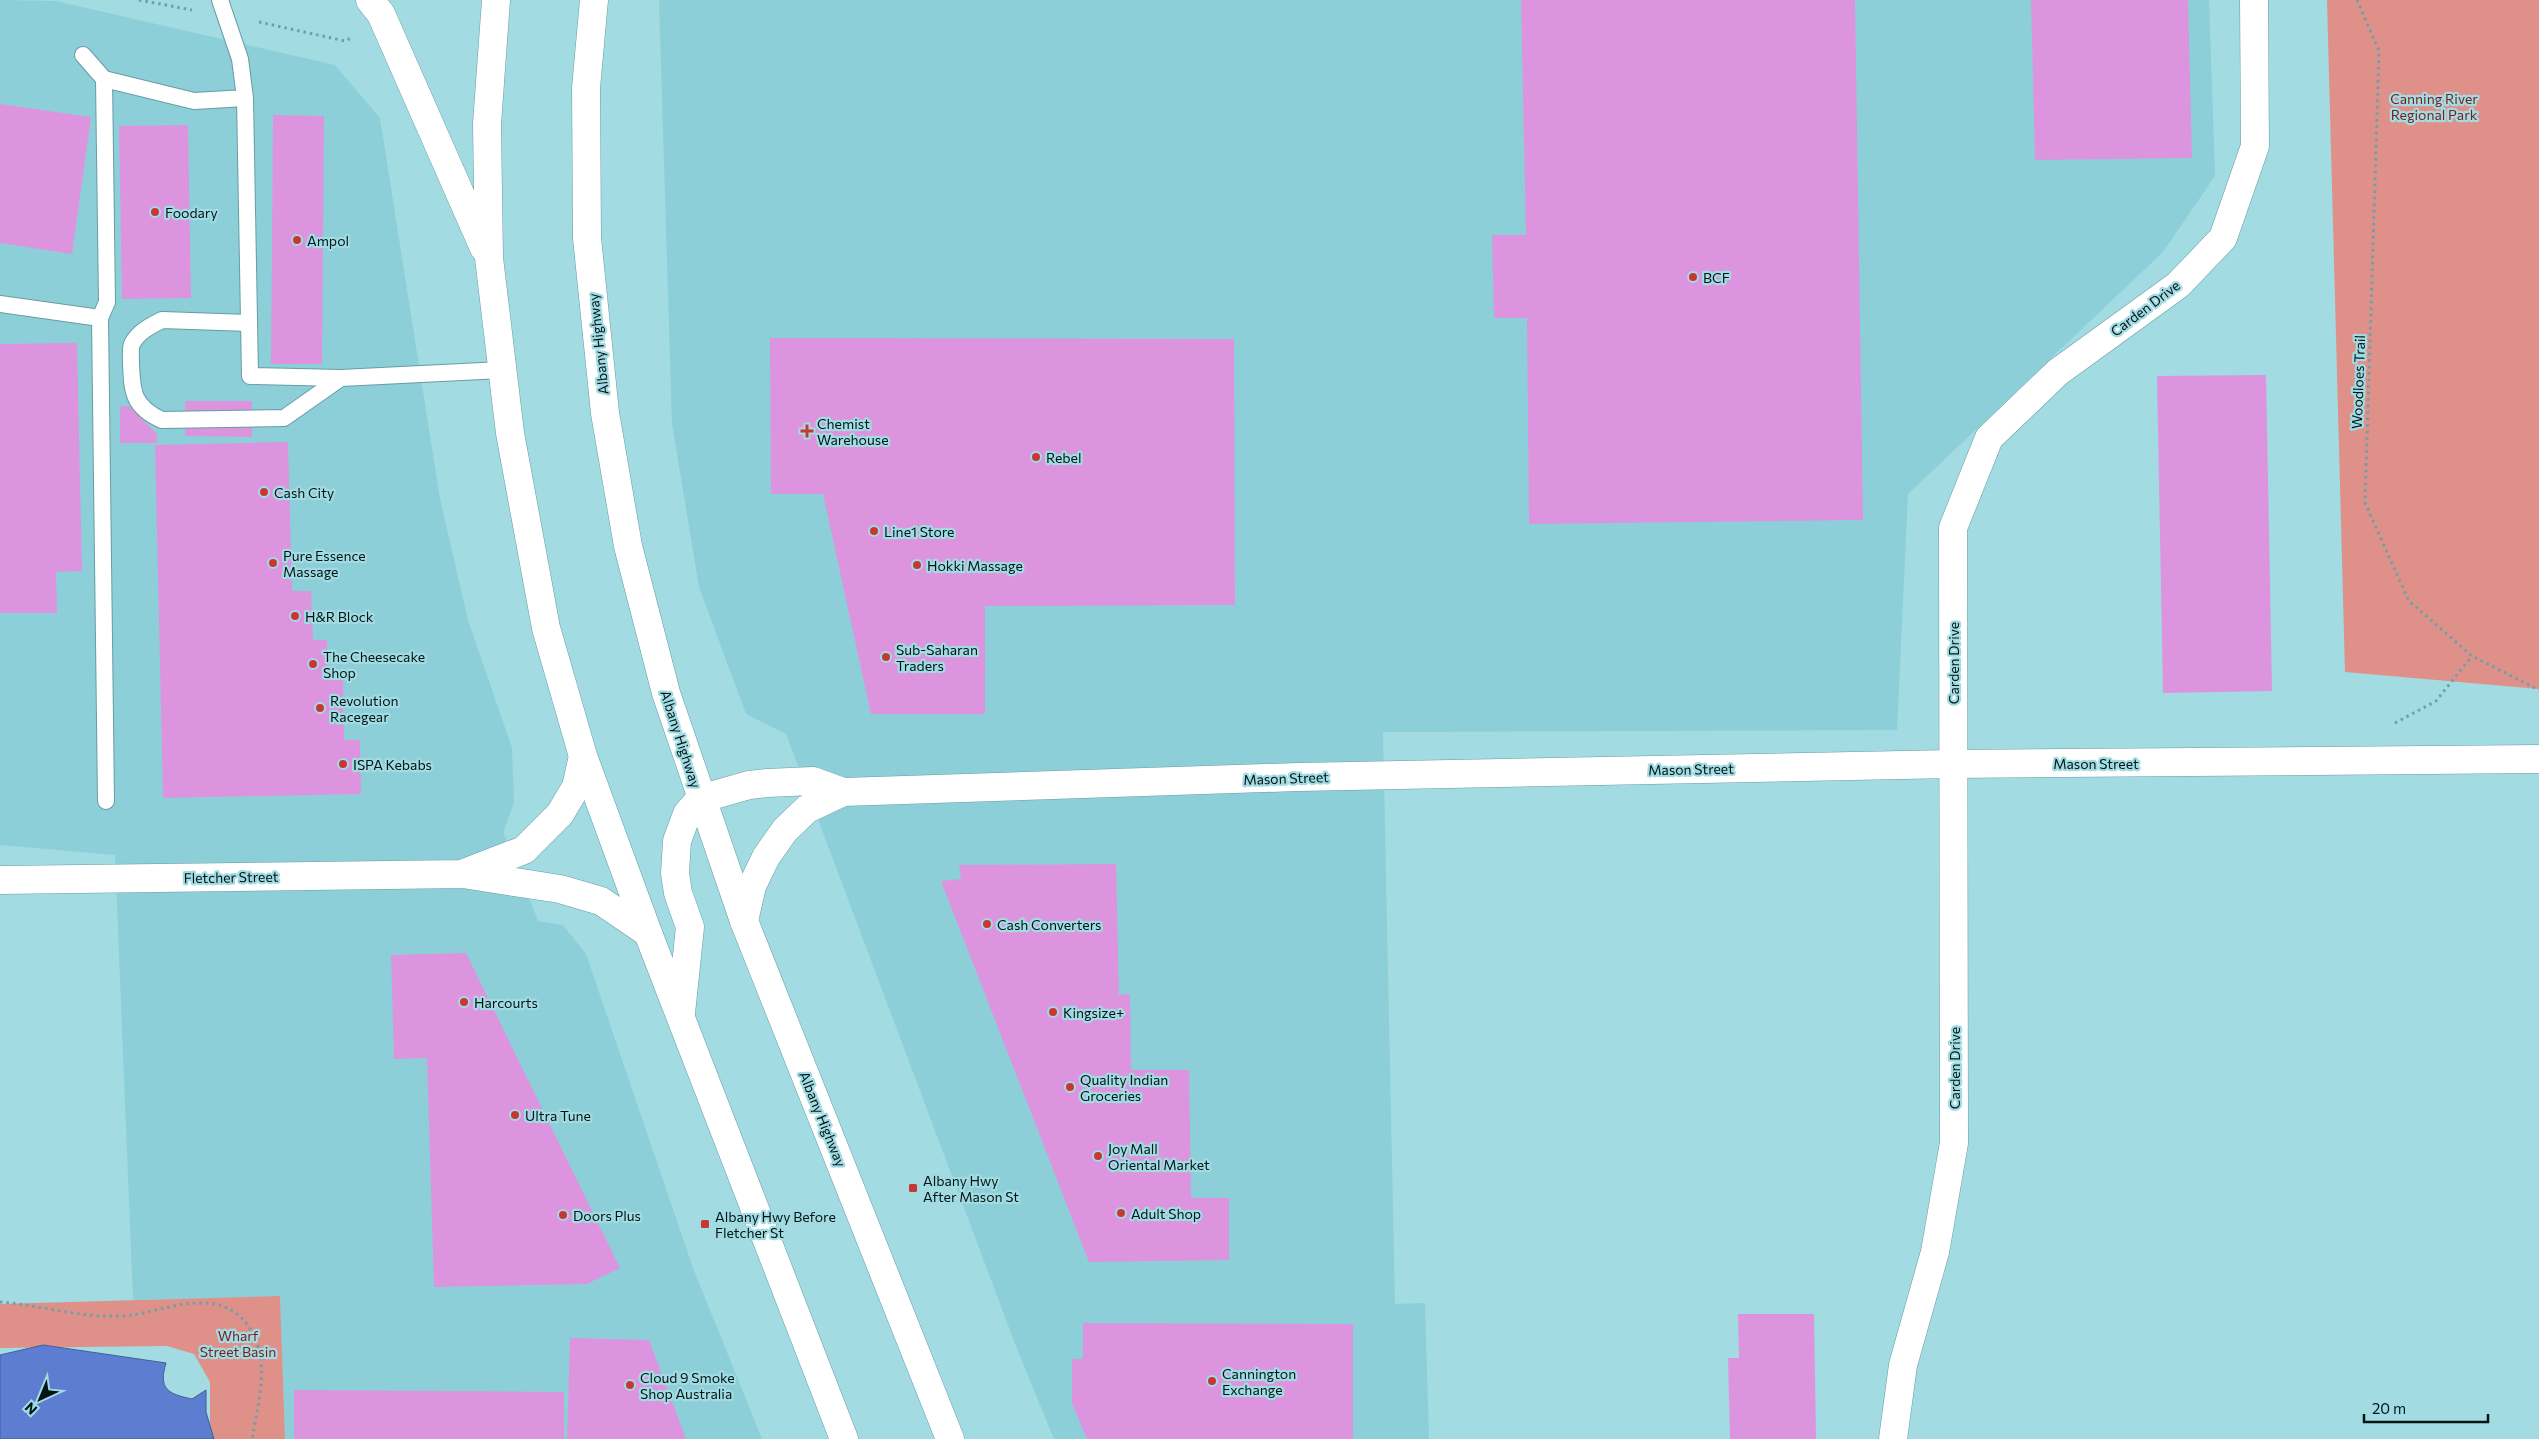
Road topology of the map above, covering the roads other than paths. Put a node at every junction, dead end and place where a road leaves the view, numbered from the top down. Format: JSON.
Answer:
{"nodes":[{"id":1,"x":220,"y":0,"type":"edge"},
{"id":2,"x":370,"y":0,"type":"edge"},
{"id":3,"x":496,"y":0,"type":"edge"},
{"id":4,"x":594,"y":0,"type":"edge"},
{"id":5,"x":2254,"y":0,"type":"edge"},
{"id":6,"x":83,"y":55,"type":"dead end"},
{"id":7,"x":104,"y":78,"type":"junction"},
{"id":8,"x":245,"y":98,"type":"junction"},
{"id":9,"x":489,"y":258,"type":"junction"},
{"id":10,"x":0,"y":304,"type":"edge"},
{"id":11,"x":100,"y":318,"type":"junction"},
{"id":12,"x":249,"y":323,"type":"junction"},
{"id":13,"x":502,"y":370,"type":"junction"},
{"id":14,"x":341,"y":378,"type":"junction"},
{"id":15,"x":583,"y":756,"type":"junction"},
{"id":16,"x":2539,"y":759,"type":"edge"},
{"id":17,"x":1952,"y":764,"type":"junction"},
{"id":18,"x":843,"y":792,"type":"junction"},
{"id":19,"x":700,"y":799,"type":"junction"},
{"id":20,"x":106,"y":801,"type":"dead end"},
{"id":21,"x":463,"y":874,"type":"junction"},
{"id":22,"x":0,"y":880,"type":"edge"},
{"id":23,"x":744,"y":921,"type":"junction"},
{"id":24,"x":648,"y":934,"type":"junction"},
{"id":25,"x":680,"y":1019,"type":"junction"},
{"id":26,"x":844,"y":1439,"type":"edge"},
{"id":27,"x":950,"y":1439,"type":"edge"},
{"id":28,"x":1893,"y":1439,"type":"edge"}],
"edges":[{"from":1,"to":8,"type":"lane"},
{"from":2,"to":9,"type":"main road"},
{"from":3,"to":9,"type":"main road"},
{"from":4,"to":19,"type":"main road","name":"Albany Highway"},
{"from":5,"to":17,"type":"main road","name":"Carden Drive"},
{"from":6,"to":7,"type":"lane"},
{"from":7,"to":8,"type":"lane"},
{"from":7,"to":11,"type":"lane"},
{"from":8,"to":12,"type":"lane"},
{"from":9,"to":13,"type":"main road"},
{"from":10,"to":11,"type":"lane"},
{"from":11,"to":20,"type":"lane"},
{"from":12,"to":14,"type":"lane"},
{"from":12,"to":14,"type":"lane"},
{"from":13,"to":14,"type":"lane"},
{"from":13,"to":15,"type":"main road"},
{"from":15,"to":21,"type":"main road","name":"Fletcher Street"},
{"from":15,"to":24,"type":"main road"},
{"from":16,"to":17,"type":"main road","name":"Mason Street"},
{"from":17,"to":18,"type":"main road","name":"Mason Street"},
{"from":17,"to":28,"type":"main road","name":"Carden Drive"},
{"from":18,"to":19,"type":"main road","name":"Mason Street"},
{"from":18,"to":23,"type":"main road","name":"Mason Street"},
{"from":19,"to":23,"type":"main road","name":"Albany Highway"},
{"from":19,"to":25,"type":"main road"},
{"from":21,"to":22,"type":"main road","name":"Fletcher Street"},
{"from":21,"to":24,"type":"main road","name":"Fletcher Street"},
{"from":23,"to":27,"type":"main road","name":"Albany Highway"},
{"from":24,"to":25,"type":"main road"},
{"from":25,"to":26,"type":"main road"}]}
